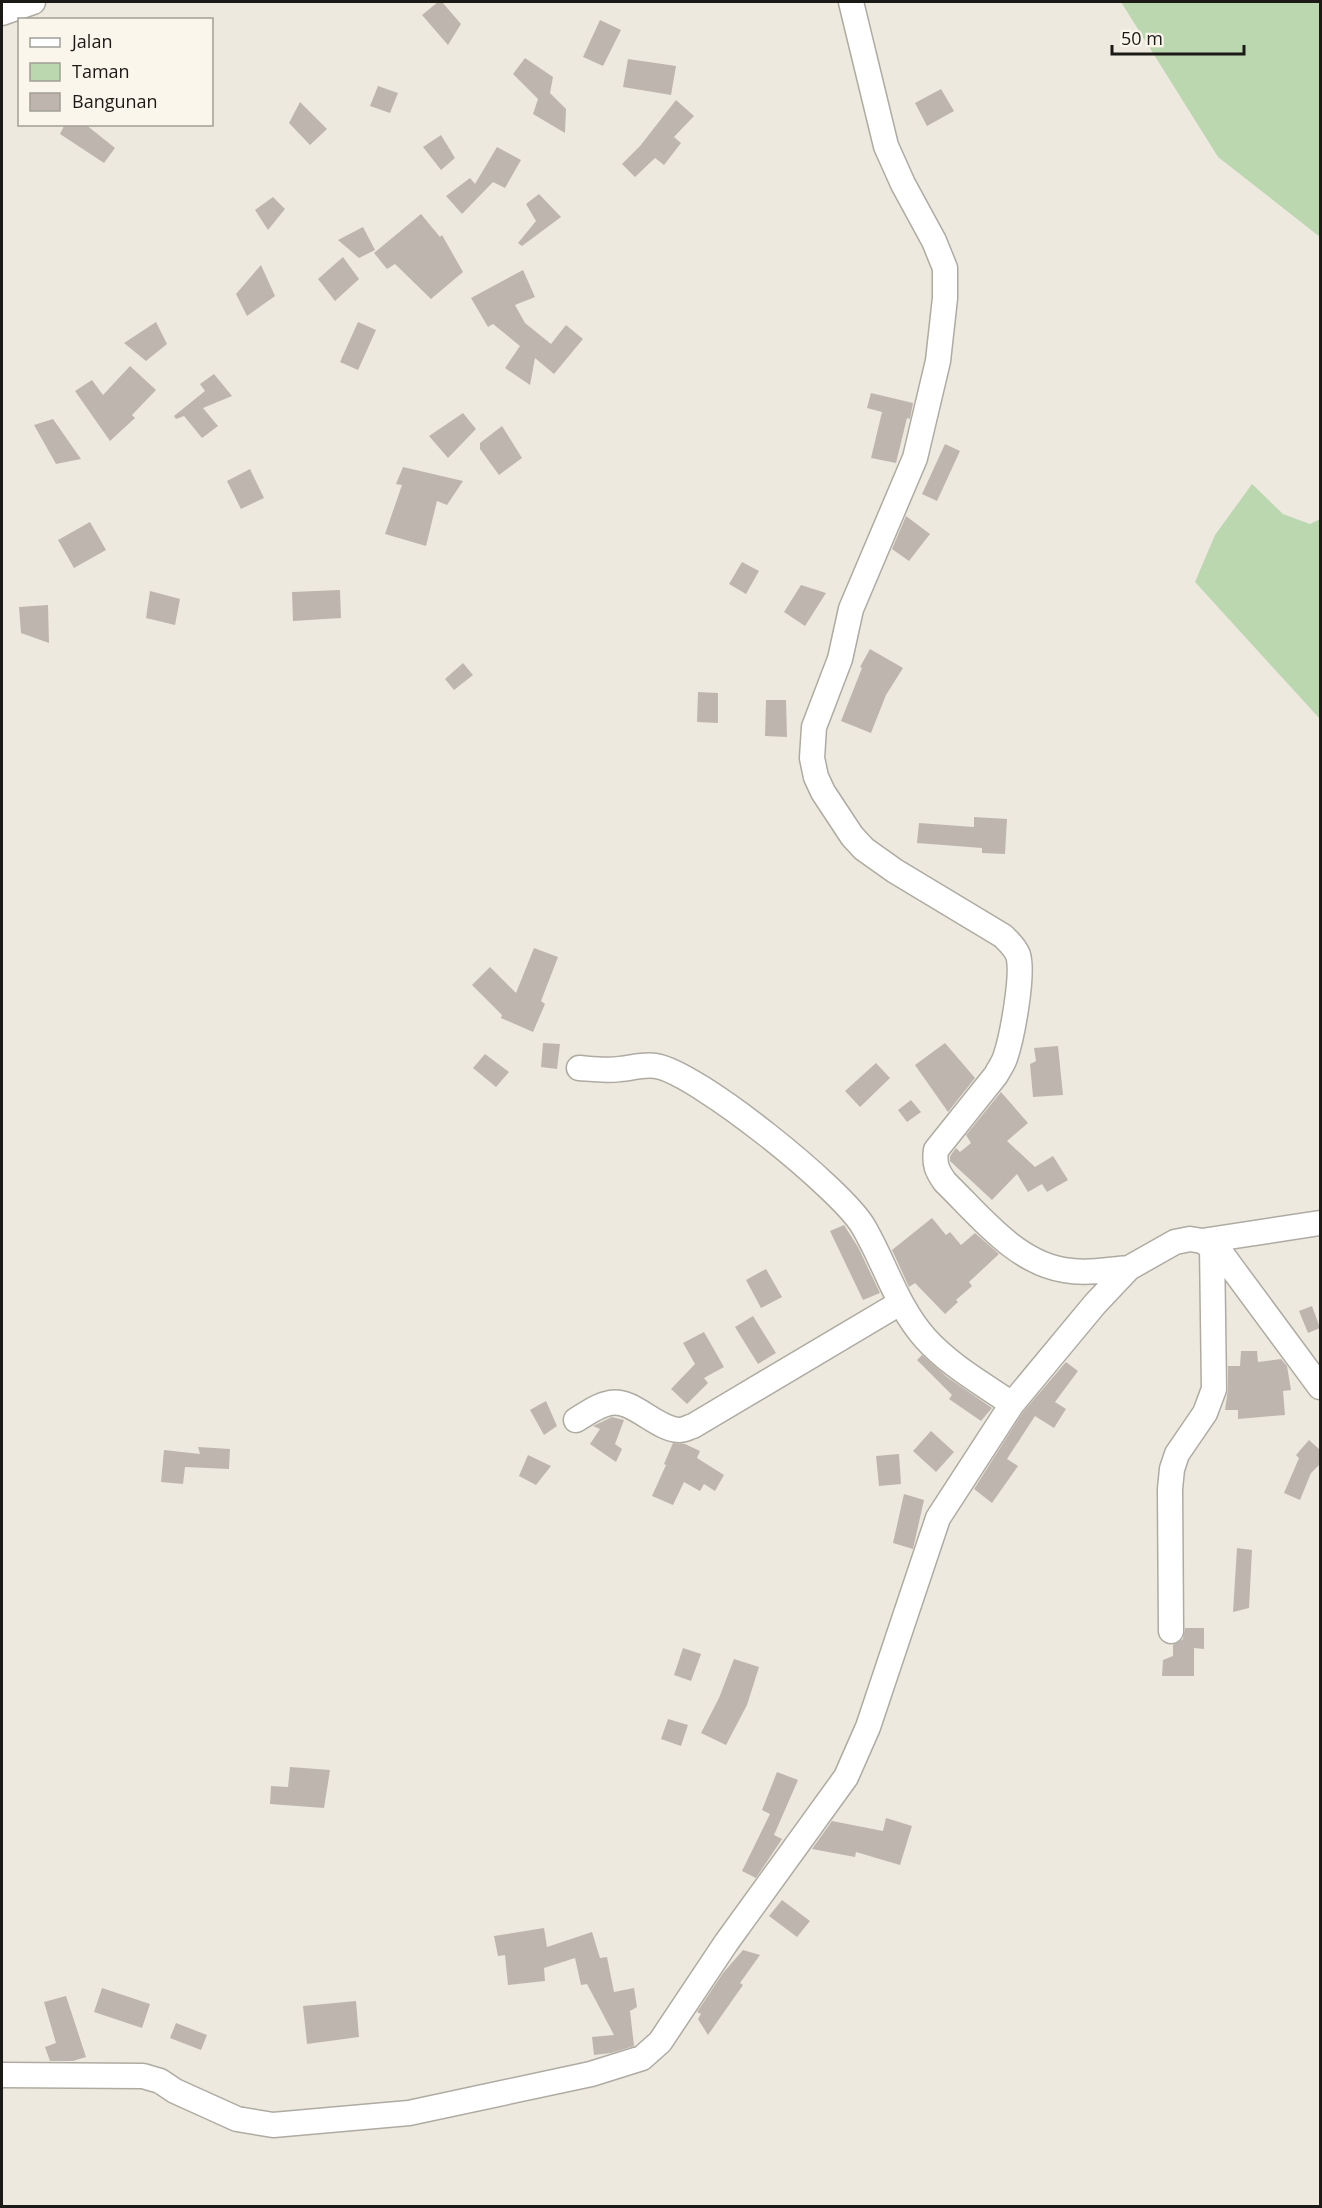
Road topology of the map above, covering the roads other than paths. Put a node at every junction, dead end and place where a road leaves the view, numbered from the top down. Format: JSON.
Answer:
{"nodes":[{"id":1,"x":33,"y":2,"type":"edge"},
{"id":2,"x":851,"y":2,"type":"edge"},
{"id":3,"x":2,"y":13,"type":"edge"},
{"id":4,"x":579,"y":1068,"type":"dead end"},
{"id":5,"x":1320,"y":1223,"type":"edge"},
{"id":6,"x":1207,"y":1243,"type":"junction"},
{"id":7,"x":1129,"y":1268,"type":"junction"},
{"id":8,"x":900,"y":1303,"type":"junction"},
{"id":9,"x":1320,"y":1387,"type":"edge"},
{"id":10,"x":1012,"y":1404,"type":"junction"},
{"id":11,"x":576,"y":1420,"type":"dead end"},
{"id":12,"x":1171,"y":1630,"type":"dead end"},
{"id":13,"x":2,"y":2074,"type":"edge"}],
"edges":[{"from":1,"to":3,"type":"street"},
{"from":2,"to":7,"type":"street"},
{"from":4,"to":8,"type":"street"},
{"from":5,"to":6,"type":"street"},
{"from":6,"to":7,"type":"street"},
{"from":6,"to":9,"type":"street"},
{"from":6,"to":12,"type":"street"},
{"from":7,"to":10,"type":"street"},
{"from":8,"to":10,"type":"street"},
{"from":8,"to":11,"type":"street"},
{"from":10,"to":13,"type":"street"}]}
